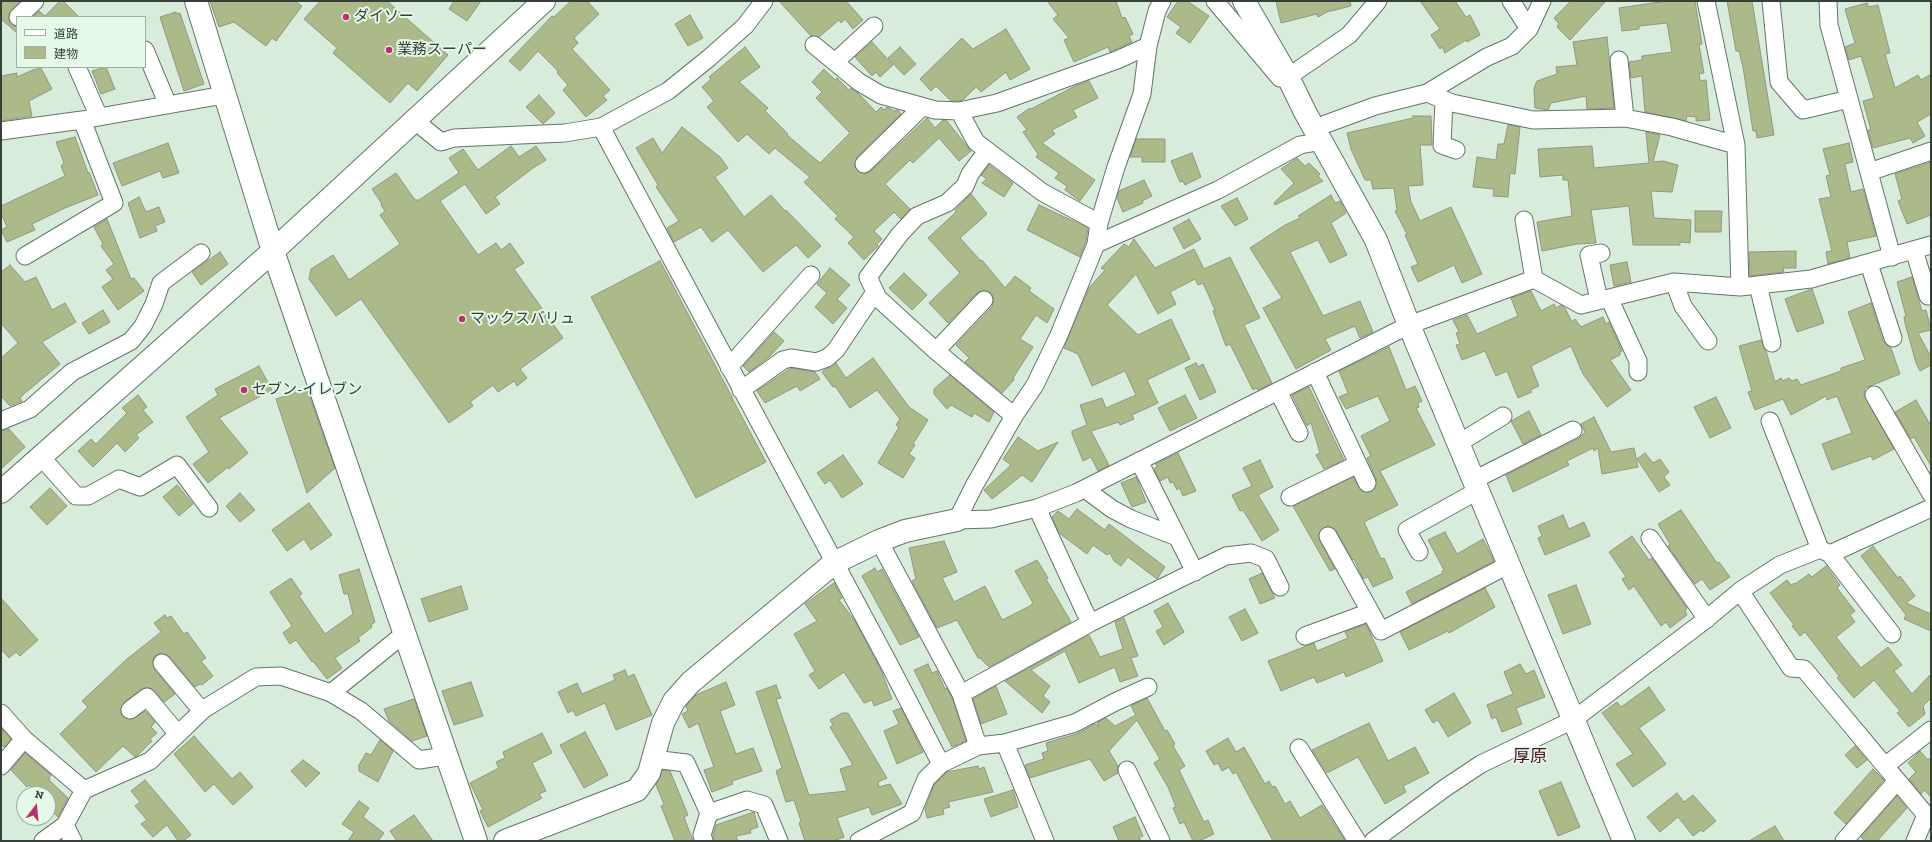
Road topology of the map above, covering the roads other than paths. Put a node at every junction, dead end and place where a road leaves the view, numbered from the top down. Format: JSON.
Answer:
{"nodes":[{"id":1,"x":35,"y":1,"type":"edge"},
{"id":2,"x":196,"y":1,"type":"edge"},
{"id":3,"x":544,"y":1,"type":"edge"},
{"id":4,"x":764,"y":1,"type":"edge"},
{"id":5,"x":1162,"y":1,"type":"edge"},
{"id":6,"x":1215,"y":1,"type":"edge"},
{"id":7,"x":1244,"y":1,"type":"edge"},
{"id":8,"x":1378,"y":1,"type":"edge"},
{"id":9,"x":1510,"y":1,"type":"edge"},
{"id":10,"x":1542,"y":1,"type":"edge"},
{"id":11,"x":1706,"y":1,"type":"edge"},
{"id":12,"x":1771,"y":1,"type":"edge"},
{"id":13,"x":1828,"y":1,"type":"edge"},
{"id":14,"x":20,"y":16,"type":"edge"},
{"id":15,"x":874,"y":26,"type":"dead end"},
{"id":16,"x":1529,"y":29,"type":"junction"},
{"id":17,"x":814,"y":45,"type":"dead end"},
{"id":18,"x":1148,"y":46,"type":"junction"},
{"id":19,"x":146,"y":52,"type":"edge"},
{"id":20,"x":1619,"y":60,"type":"dead end"},
{"id":21,"x":835,"y":62,"type":"junction"},
{"id":22,"x":77,"y":68,"type":"edge"},
{"id":23,"x":1288,"y":77,"type":"junction"},
{"id":24,"x":1427,"y":94,"type":"junction"},
{"id":25,"x":224,"y":95,"type":"junction"},
{"id":26,"x":1849,"y":99,"type":"junction"},
{"id":27,"x":1444,"y":100,"type":"junction"},
{"id":28,"x":168,"y":105,"type":"junction"},
{"id":29,"x":922,"y":107,"type":"junction"},
{"id":30,"x":959,"y":110,"type":"junction"},
{"id":31,"x":99,"y":117,"type":"junction"},
{"id":32,"x":1625,"y":118,"type":"junction"},
{"id":33,"x":82,"y":120,"type":"junction"},
{"id":34,"x":415,"y":121,"type":"junction"},
{"id":35,"x":601,"y":126,"type":"junction"},
{"id":36,"x":1314,"y":127,"type":"junction"},
{"id":37,"x":1,"y":131,"type":"edge"},
{"id":38,"x":1736,"y":145,"type":"junction"},
{"id":39,"x":1456,"y":150,"type":"dead end"},
{"id":40,"x":987,"y":151,"type":"junction"},
{"id":41,"x":1931,"y":151,"type":"edge"},
{"id":42,"x":864,"y":164,"type":"dead end"},
{"id":43,"x":1868,"y":172,"type":"junction"},
{"id":44,"x":1524,"y":220,"type":"dead end"},
{"id":45,"x":1099,"y":223,"type":"junction"},
{"id":46,"x":1096,"y":244,"type":"junction"},
{"id":47,"x":1931,"y":245,"type":"edge"},
{"id":48,"x":1914,"y":250,"type":"junction"},
{"id":49,"x":273,"y":251,"type":"junction"},
{"id":50,"x":201,"y":253,"type":"dead end"},
{"id":51,"x":1601,"y":253,"type":"dead end"},
{"id":52,"x":25,"y":256,"type":"dead end"},
{"id":53,"x":1880,"y":261,"type":"junction"},
{"id":54,"x":811,"y":275,"type":"dead end"},
{"id":55,"x":1534,"y":279,"type":"junction"},
{"id":56,"x":1674,"y":282,"type":"junction"},
{"id":57,"x":1758,"y":285,"type":"junction"},
{"id":58,"x":1740,"y":287,"type":"junction"},
{"id":59,"x":875,"y":292,"type":"junction"},
{"id":60,"x":1928,"y":296,"type":"dead end"},
{"id":61,"x":1604,"y":299,"type":"junction"},
{"id":62,"x":984,"y":300,"type":"dead end"},
{"id":63,"x":1892,"y":308,"type":"dead end"},
{"id":64,"x":1409,"y":325,"type":"junction"},
{"id":65,"x":1893,"y":338,"type":"dead end"},
{"id":66,"x":1708,"y":341,"type":"dead end"},
{"id":67,"x":1772,"y":343,"type":"dead end"},
{"id":68,"x":936,"y":351,"type":"junction"},
{"id":69,"x":729,"y":367,"type":"junction"},
{"id":70,"x":1315,"y":372,"type":"junction"},
{"id":71,"x":1638,"y":372,"type":"dead end"},
{"id":72,"x":741,"y":390,"type":"junction"},
{"id":73,"x":1278,"y":391,"type":"junction"},
{"id":74,"x":1874,"y":395,"type":"dead end"},
{"id":75,"x":1014,"y":416,"type":"junction"},
{"id":76,"x":1503,"y":416,"type":"dead end"},
{"id":77,"x":1,"y":421,"type":"edge"},
{"id":78,"x":1770,"y":421,"type":"dead end"},
{"id":79,"x":1573,"y":430,"type":"dead end"},
{"id":80,"x":1299,"y":433,"type":"dead end"},
{"id":81,"x":1459,"y":443,"type":"junction"},
{"id":82,"x":41,"y":457,"type":"junction"},
{"id":83,"x":1139,"y":461,"type":"junction"},
{"id":84,"x":1358,"y":464,"type":"junction"},
{"id":85,"x":1367,"y":483,"type":"dead end"},
{"id":86,"x":1477,"y":485,"type":"junction"},
{"id":87,"x":1084,"y":489,"type":"junction"},
{"id":88,"x":1,"y":492,"type":"edge"},
{"id":89,"x":1931,"y":494,"type":"edge"},
{"id":90,"x":1290,"y":497,"type":"dead end"},
{"id":91,"x":209,"y":508,"type":"dead end"},
{"id":92,"x":1037,"y":508,"type":"junction"},
{"id":93,"x":1931,"y":508,"type":"edge"},
{"id":94,"x":957,"y":520,"type":"junction"},
{"id":95,"x":1328,"y":536,"type":"dead end"},
{"id":96,"x":1178,"y":537,"type":"junction"},
{"id":97,"x":1650,"y":538,"type":"dead end"},
{"id":98,"x":879,"y":541,"type":"junction"},
{"id":99,"x":1419,"y":552,"type":"dead end"},
{"id":100,"x":1825,"y":552,"type":"junction"},
{"id":101,"x":834,"y":563,"type":"junction"},
{"id":102,"x":1510,"y":564,"type":"junction"},
{"id":103,"x":1195,"y":572,"type":"junction"},
{"id":104,"x":1280,"y":587,"type":"dead end"},
{"id":105,"x":1740,"y":591,"type":"junction"},
{"id":106,"x":1370,"y":612,"type":"junction"},
{"id":107,"x":1707,"y":619,"type":"junction"},
{"id":108,"x":1090,"y":623,"type":"junction"},
{"id":109,"x":404,"y":634,"type":"junction"},
{"id":110,"x":1892,"y":634,"type":"dead end"},
{"id":111,"x":1305,"y":636,"type":"dead end"},
{"id":112,"x":162,"y":663,"type":"dead end"},
{"id":113,"x":1148,"y":687,"type":"dead end"},
{"id":114,"x":331,"y":693,"type":"junction"},
{"id":115,"x":961,"y":694,"type":"junction"},
{"id":116,"x":130,"y":710,"type":"dead end"},
{"id":117,"x":202,"y":711,"type":"junction"},
{"id":118,"x":1,"y":713,"type":"edge"},
{"id":119,"x":1572,"y":720,"type":"junction"},
{"id":120,"x":1931,"y":730,"type":"edge"},
{"id":121,"x":178,"y":734,"type":"junction"},
{"id":122,"x":24,"y":739,"type":"junction"},
{"id":123,"x":1005,"y":743,"type":"junction"},
{"id":124,"x":978,"y":746,"type":"junction"},
{"id":125,"x":1299,"y":748,"type":"dead end"},
{"id":126,"x":445,"y":756,"type":"junction"},
{"id":127,"x":653,"y":759,"type":"junction"},
{"id":128,"x":941,"y":764,"type":"junction"},
{"id":129,"x":1,"y":766,"type":"edge"},
{"id":130,"x":1885,"y":766,"type":"junction"},
{"id":131,"x":1127,"y":770,"type":"dead end"},
{"id":132,"x":1897,"y":781,"type":"junction"},
{"id":133,"x":84,"y":790,"type":"junction"},
{"id":134,"x":709,"y":813,"type":"junction"},
{"id":135,"x":65,"y":825,"type":"junction"},
{"id":136,"x":43,"y":841,"type":"edge"},
{"id":137,"x":73,"y":841,"type":"edge"},
{"id":138,"x":476,"y":841,"type":"edge"},
{"id":139,"x":505,"y":841,"type":"edge"},
{"id":140,"x":704,"y":841,"type":"edge"},
{"id":141,"x":779,"y":841,"type":"edge"},
{"id":142,"x":859,"y":841,"type":"edge"},
{"id":143,"x":1045,"y":841,"type":"edge"},
{"id":144,"x":1161,"y":841,"type":"edge"},
{"id":145,"x":1357,"y":841,"type":"edge"},
{"id":146,"x":1373,"y":841,"type":"edge"},
{"id":147,"x":1624,"y":841,"type":"edge"},
{"id":148,"x":1844,"y":841,"type":"edge"},
{"id":149,"x":1915,"y":841,"type":"edge"}],
"edges":[{"from":1,"to":14,"type":"street"},
{"from":2,"to":25,"type":"street"},
{"from":3,"to":34,"type":"street"},
{"from":4,"to":35,"type":"street"},
{"from":5,"to":18,"type":"street"},
{"from":6,"to":36,"type":"street"},
{"from":7,"to":23,"type":"street"},
{"from":8,"to":23,"type":"street"},
{"from":9,"to":16,"type":"street"},
{"from":10,"to":16,"type":"street"},
{"from":11,"to":38,"type":"street"},
{"from":12,"to":26,"type":"street"},
{"from":13,"to":26,"type":"street"},
{"from":15,"to":21,"type":"street"},
{"from":16,"to":24,"type":"street"},
{"from":17,"to":21,"type":"street"},
{"from":18,"to":30,"type":"street"},
{"from":18,"to":45,"type":"street"},
{"from":19,"to":28,"type":"street"},
{"from":20,"to":32,"type":"street"},
{"from":21,"to":29,"type":"street"},
{"from":22,"to":31,"type":"street"},
{"from":23,"to":36,"type":"street"},
{"from":24,"to":27,"type":"street"},
{"from":24,"to":36,"type":"street"},
{"from":25,"to":28,"type":"street"},
{"from":25,"to":49,"type":"street"},
{"from":26,"to":43,"type":"street"},
{"from":27,"to":32,"type":"street"},
{"from":27,"to":39,"type":"street"},
{"from":28,"to":31,"type":"street"},
{"from":29,"to":30,"type":"street"},
{"from":29,"to":42,"type":"street"},
{"from":30,"to":40,"type":"street"},
{"from":31,"to":33,"type":"street"},
{"from":32,"to":38,"type":"street"},
{"from":33,"to":37,"type":"street"},
{"from":33,"to":52,"type":"street"},
{"from":34,"to":35,"type":"street"},
{"from":34,"to":49,"type":"street"},
{"from":35,"to":69,"type":"street"},
{"from":36,"to":46,"type":"street"},
{"from":36,"to":64,"type":"street"},
{"from":38,"to":58,"type":"street"},
{"from":40,"to":45,"type":"street"},
{"from":40,"to":59,"type":"street"},
{"from":41,"to":43,"type":"street"},
{"from":43,"to":53,"type":"street"},
{"from":44,"to":55,"type":"street"},
{"from":45,"to":46,"type":"street"},
{"from":46,"to":75,"type":"street"},
{"from":47,"to":48,"type":"street"},
{"from":48,"to":53,"type":"street"},
{"from":48,"to":60,"type":"street"},
{"from":49,"to":82,"type":"street"},
{"from":49,"to":109,"type":"street"},
{"from":50,"to":77,"type":"street"},
{"from":51,"to":61,"type":"street"},
{"from":53,"to":57,"type":"street"},
{"from":53,"to":63,"type":"street"},
{"from":53,"to":65,"type":"street"},
{"from":54,"to":69,"type":"street"},
{"from":55,"to":61,"type":"street"},
{"from":55,"to":64,"type":"street"},
{"from":56,"to":58,"type":"street"},
{"from":56,"to":61,"type":"street"},
{"from":56,"to":66,"type":"street"},
{"from":57,"to":58,"type":"street"},
{"from":57,"to":67,"type":"street"},
{"from":59,"to":68,"type":"street"},
{"from":59,"to":72,"type":"street"},
{"from":61,"to":71,"type":"street"},
{"from":62,"to":68,"type":"street"},
{"from":64,"to":70,"type":"street"},
{"from":64,"to":81,"type":"street"},
{"from":68,"to":75,"type":"street"},
{"from":69,"to":72,"type":"street"},
{"from":70,"to":73,"type":"street"},
{"from":70,"to":84,"type":"street"},
{"from":72,"to":101,"type":"street"},
{"from":73,"to":80,"type":"street"},
{"from":73,"to":83,"type":"street"},
{"from":74,"to":89,"type":"street"},
{"from":75,"to":94,"type":"street"},
{"from":76,"to":81,"type":"street"},
{"from":78,"to":100,"type":"street"},
{"from":79,"to":86,"type":"street"},
{"from":81,"to":86,"type":"street"},
{"from":82,"to":88,"type":"street"},
{"from":82,"to":91,"type":"street"},
{"from":83,"to":87,"type":"street"},
{"from":83,"to":96,"type":"street"},
{"from":84,"to":85,"type":"street"},
{"from":84,"to":90,"type":"street"},
{"from":86,"to":99,"type":"street"},
{"from":86,"to":102,"type":"street"},
{"from":87,"to":92,"type":"street"},
{"from":87,"to":96,"type":"street"},
{"from":92,"to":94,"type":"street"},
{"from":92,"to":108,"type":"street"},
{"from":93,"to":100,"type":"street"},
{"from":94,"to":98,"type":"street"},
{"from":95,"to":106,"type":"street"},
{"from":96,"to":103,"type":"street"},
{"from":97,"to":107,"type":"street"},
{"from":98,"to":101,"type":"street"},
{"from":98,"to":115,"type":"street"},
{"from":100,"to":105,"type":"street"},
{"from":100,"to":110,"type":"street"},
{"from":101,"to":127,"type":"street"},
{"from":101,"to":128,"type":"street"},
{"from":102,"to":106,"type":"street"},
{"from":102,"to":119,"type":"street"},
{"from":103,"to":104,"type":"street"},
{"from":103,"to":108,"type":"street"},
{"from":105,"to":107,"type":"street"},
{"from":105,"to":130,"type":"street"},
{"from":106,"to":111,"type":"street"},
{"from":107,"to":119,"type":"street"},
{"from":108,"to":115,"type":"street"},
{"from":109,"to":114,"type":"street"},
{"from":109,"to":126,"type":"street"},
{"from":112,"to":117,"type":"street"},
{"from":113,"to":123,"type":"street"},
{"from":114,"to":117,"type":"street"},
{"from":114,"to":126,"type":"street"},
{"from":115,"to":124,"type":"street"},
{"from":116,"to":121,"type":"street"},
{"from":117,"to":121,"type":"street"},
{"from":118,"to":122,"type":"street"},
{"from":119,"to":146,"type":"street"},
{"from":119,"to":147,"type":"street"},
{"from":120,"to":130,"type":"street"},
{"from":121,"to":133,"type":"street"},
{"from":122,"to":129,"type":"street"},
{"from":122,"to":133,"type":"street"},
{"from":123,"to":124,"type":"street"},
{"from":123,"to":143,"type":"street"},
{"from":124,"to":128,"type":"street"},
{"from":125,"to":145,"type":"street"},
{"from":126,"to":138,"type":"street"},
{"from":127,"to":134,"type":"street"},
{"from":127,"to":139,"type":"street"},
{"from":128,"to":142,"type":"street"},
{"from":130,"to":132,"type":"street"},
{"from":131,"to":144,"type":"street"},
{"from":132,"to":148,"type":"street"},
{"from":132,"to":149,"type":"street"},
{"from":133,"to":135,"type":"street"},
{"from":134,"to":140,"type":"street"},
{"from":134,"to":141,"type":"street"},
{"from":135,"to":136,"type":"street"},
{"from":135,"to":137,"type":"street"}]}
